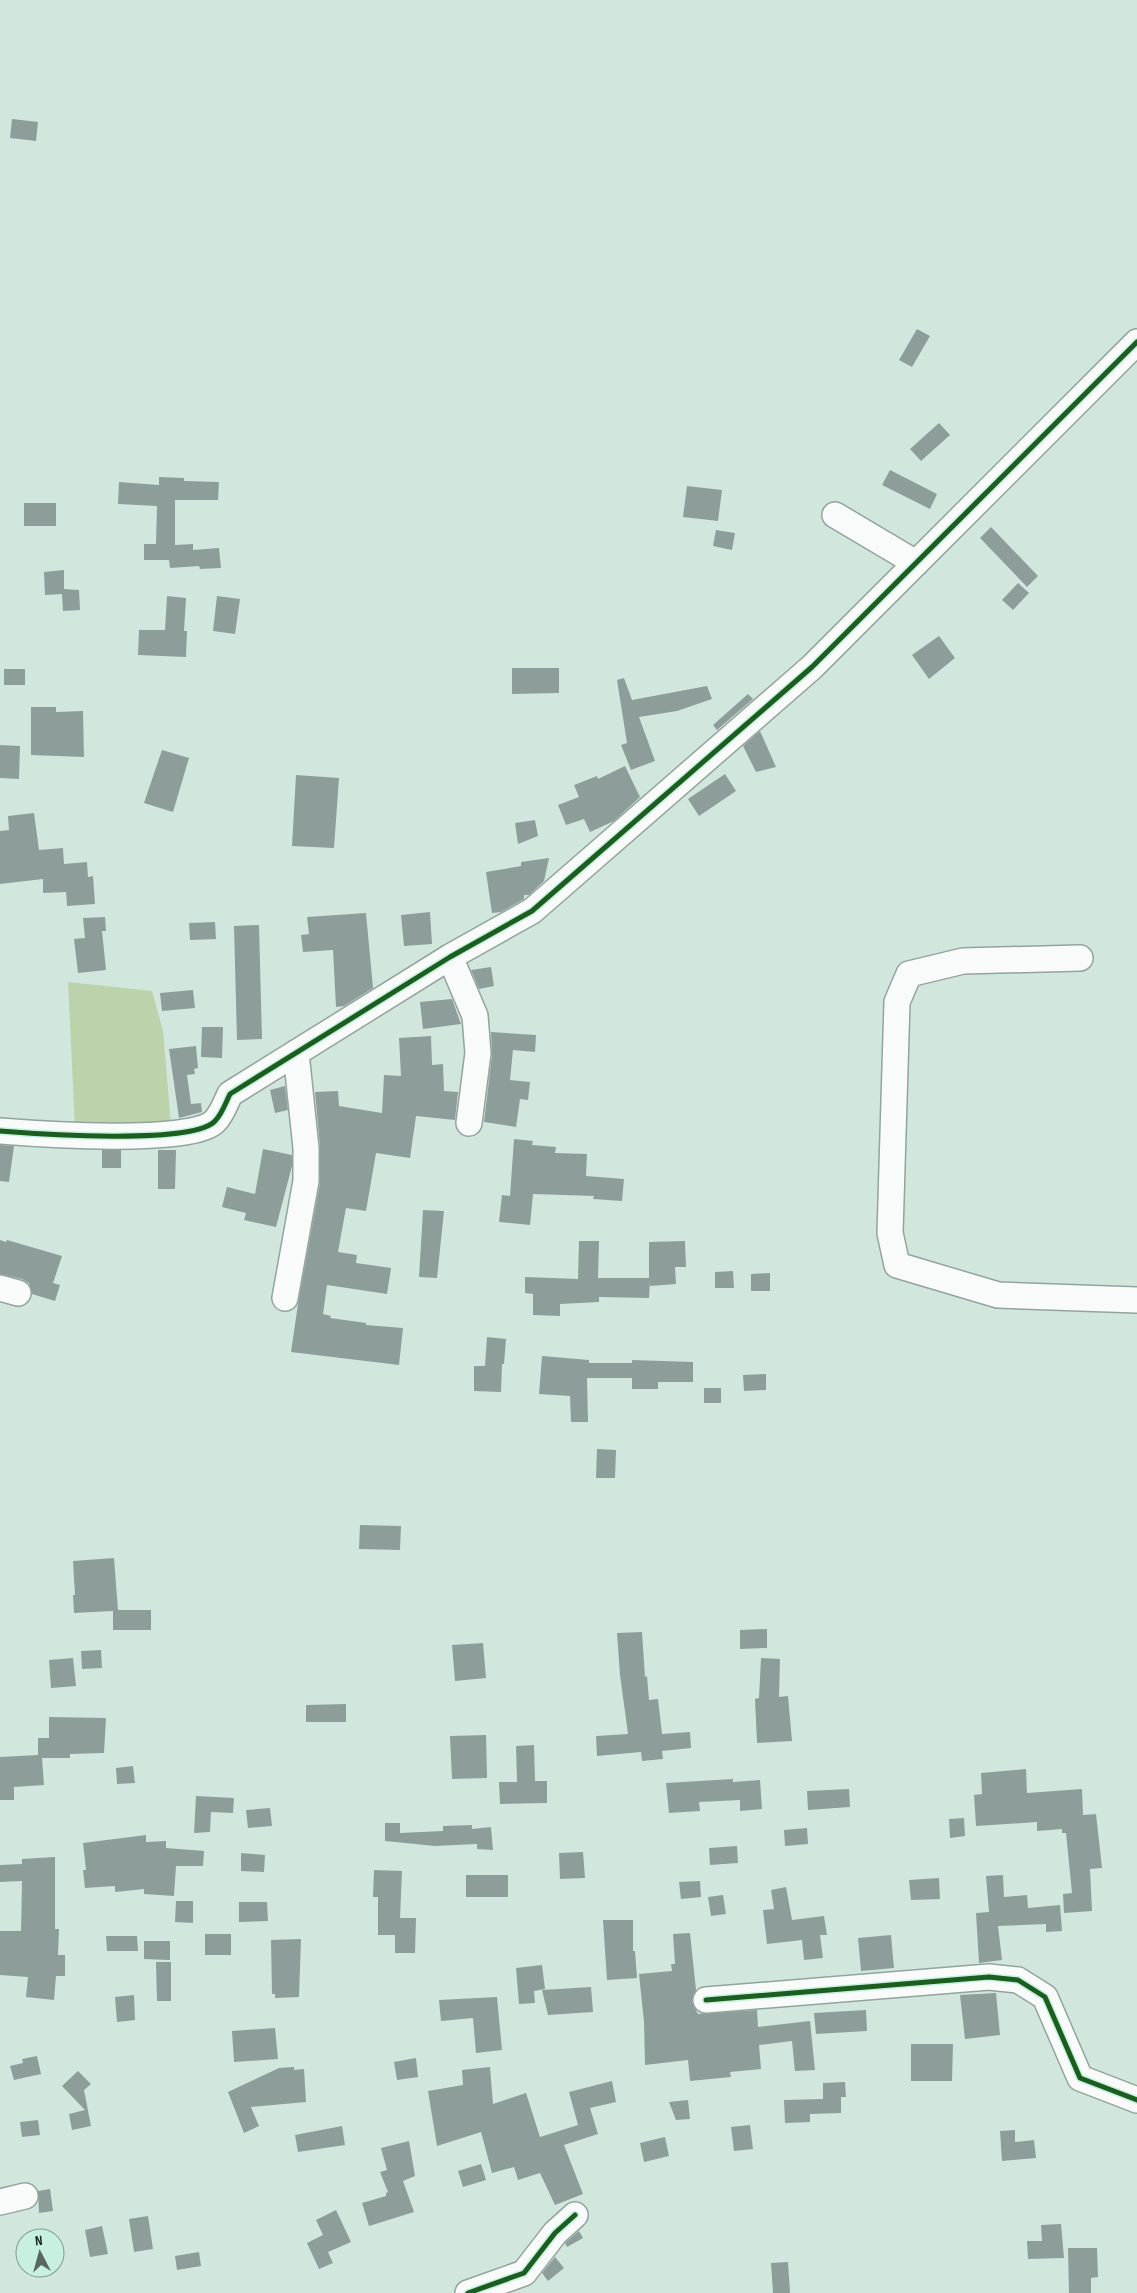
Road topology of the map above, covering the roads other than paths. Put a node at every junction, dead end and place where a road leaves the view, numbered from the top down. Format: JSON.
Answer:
{"nodes":[{"id":1,"x":1137,"y":342,"type":"edge"},
{"id":2,"x":835,"y":515,"type":"dead end"},
{"id":3,"x":916,"y":563,"type":"junction"},
{"id":4,"x":450,"y":957,"type":"junction"},
{"id":5,"x":1080,"y":958,"type":"dead end"},
{"id":6,"x":296,"y":1053,"type":"junction"},
{"id":7,"x":470,"y":1123,"type":"dead end"},
{"id":8,"x":0,"y":1131,"type":"edge"},
{"id":9,"x":285,"y":1298,"type":"dead end"},
{"id":10,"x":1137,"y":1300,"type":"edge"},
{"id":11,"x":706,"y":2000,"type":"dead end"},
{"id":12,"x":1135,"y":2093,"type":"edge"},
{"id":13,"x":25,"y":2196,"type":"dead end"},
{"id":14,"x":0,"y":2202,"type":"edge"},
{"id":15,"x":575,"y":2215,"type":"dead end"},
{"id":16,"x":468,"y":2293,"type":"edge"}],
"edges":[{"from":1,"to":3,"type":"street"},
{"from":2,"to":3,"type":"street"},
{"from":3,"to":4,"type":"street"},
{"from":4,"to":6,"type":"street"},
{"from":4,"to":7,"type":"street"},
{"from":5,"to":10,"type":"street"},
{"from":6,"to":8,"type":"street"},
{"from":6,"to":9,"type":"street"},
{"from":11,"to":12,"type":"street"},
{"from":13,"to":14,"type":"street"},
{"from":15,"to":16,"type":"street"}]}
